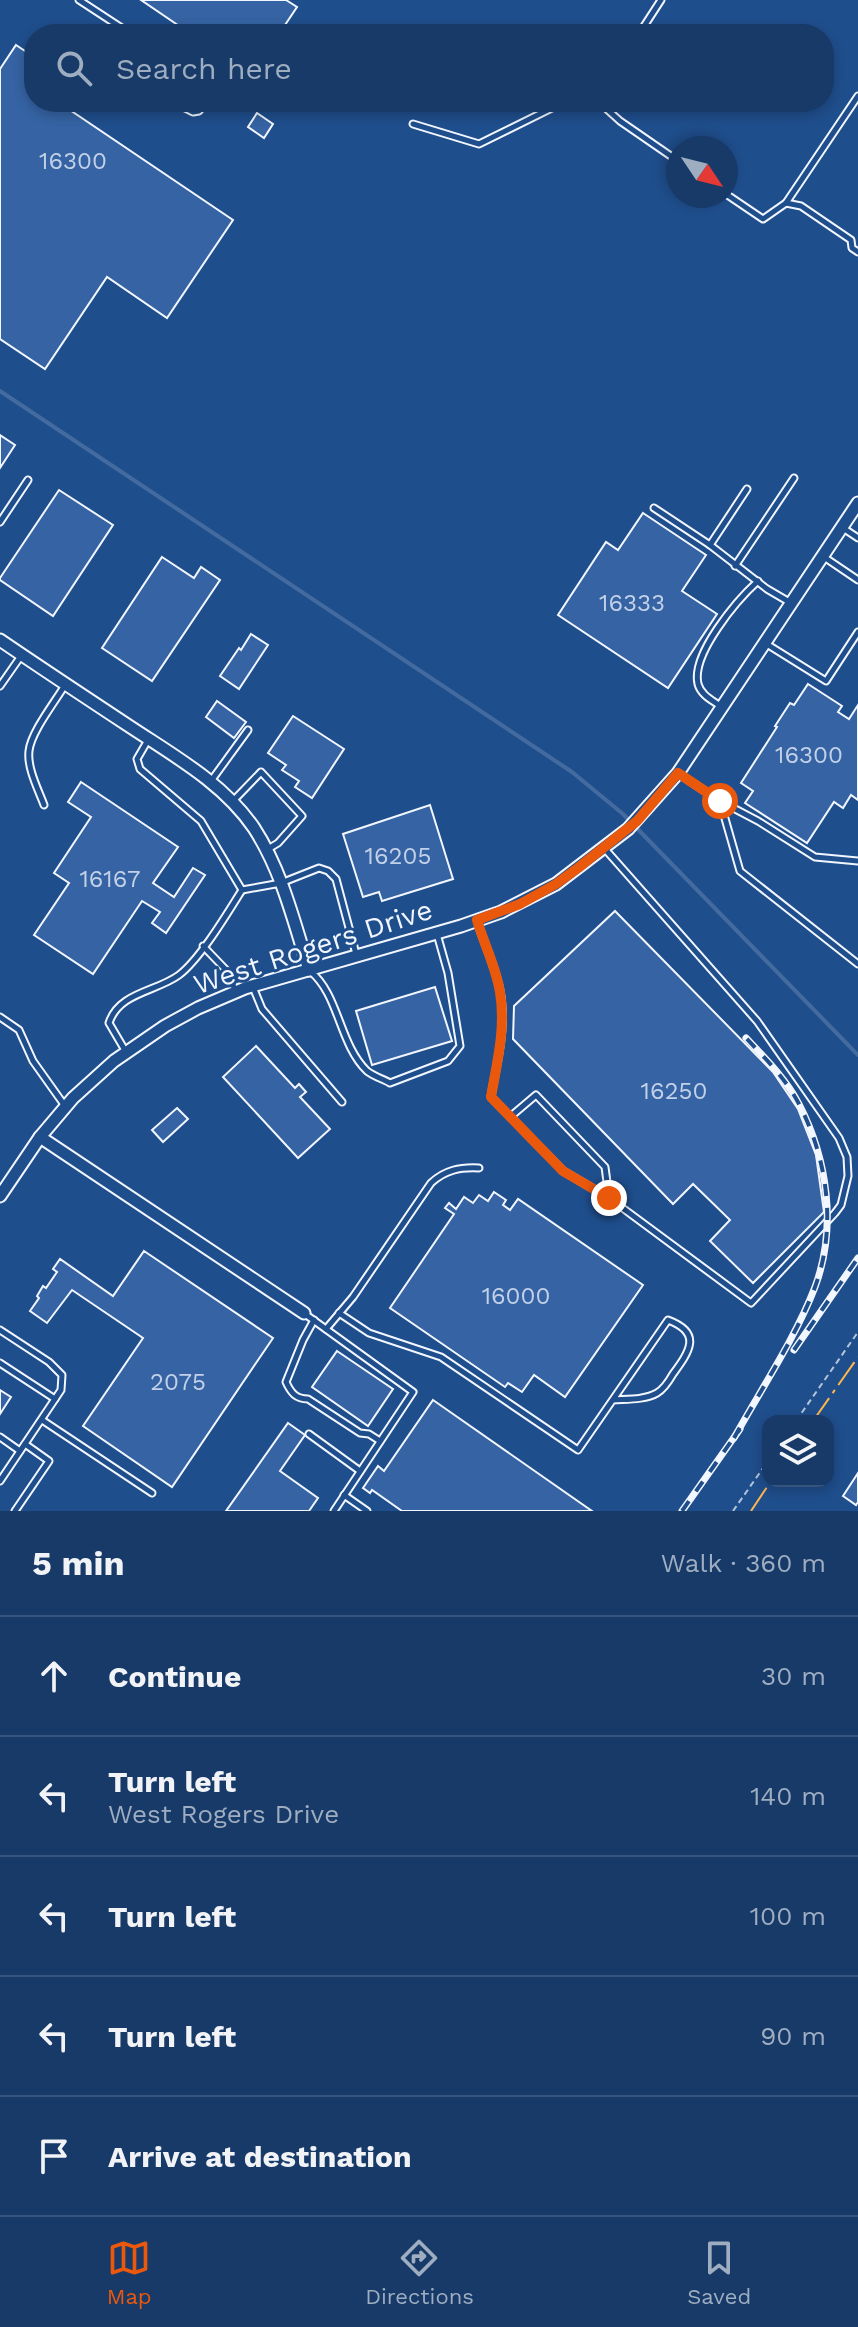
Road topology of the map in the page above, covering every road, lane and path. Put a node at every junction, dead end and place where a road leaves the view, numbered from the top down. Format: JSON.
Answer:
{"nodes":[{"id":1,"x":79,"y":0,"type":"edge"},
{"id":2,"x":661,"y":0,"type":"edge"},
{"id":3,"x":116,"y":24,"type":"edge"},
{"id":4,"x":645,"y":24,"type":"edge"},
{"id":5,"x":858,"y":96,"type":"edge"},
{"id":6,"x":544,"y":112,"type":"edge"},
{"id":7,"x":610,"y":112,"type":"edge"},
{"id":8,"x":413,"y":124,"type":"dead end"},
{"id":9,"x":666,"y":153,"type":"edge"},
{"id":10,"x":738,"y":202,"type":"edge"},
{"id":11,"x":786,"y":203,"type":"junction"},
{"id":12,"x":858,"y":236,"type":"edge"},
{"id":13,"x":851,"y":240,"type":"junction"},
{"id":14,"x":858,"y":252,"type":"edge"},
{"id":15,"x":794,"y":478,"type":"dead end"},
{"id":16,"x":28,"y":480,"type":"dead end"},
{"id":17,"x":747,"y":489,"type":"dead end"},
{"id":18,"x":858,"y":503,"type":"edge"},
{"id":19,"x":654,"y":508,"type":"dead end"},
{"id":20,"x":0,"y":522,"type":"edge"},
{"id":21,"x":842,"y":527,"type":"junction"},
{"id":22,"x":858,"y":538,"type":"edge"},
{"id":23,"x":710,"y":545,"type":"junction"},
{"id":24,"x":823,"y":556,"type":"junction"},
{"id":25,"x":735,"y":566,"type":"junction"},
{"id":26,"x":858,"y":580,"type":"edge"},
{"id":27,"x":758,"y":581,"type":"junction"},
{"id":28,"x":792,"y":603,"type":"junction"},
{"id":29,"x":858,"y":632,"type":"edge"},
{"id":30,"x":0,"y":640,"type":"edge"},
{"id":31,"x":765,"y":643,"type":"junction"},
{"id":32,"x":22,"y":655,"type":"junction"},
{"id":33,"x":66,"y":684,"type":"junction"},
{"id":34,"x":0,"y":686,"type":"edge"},
{"id":35,"x":722,"y":707,"type":"junction"},
{"id":36,"x":248,"y":730,"type":"dead end"},
{"id":37,"x":148,"y":739,"type":"junction"},
{"id":38,"x":678,"y":773,"type":"junction"},
{"id":39,"x":211,"y":782,"type":"junction"},
{"id":40,"x":232,"y":801,"type":"junction"},
{"id":41,"x":720,"y":801,"type":"junction"},
{"id":42,"x":44,"y":805,"type":"dead end"},
{"id":43,"x":604,"y":848,"type":"junction"},
{"id":44,"x":267,"y":849,"type":"junction"},
{"id":45,"x":858,"y":861,"type":"edge"},
{"id":46,"x":281,"y":883,"type":"junction"},
{"id":47,"x":242,"y":890,"type":"junction"},
{"id":48,"x":477,"y":920,"type":"junction"},
{"id":49,"x":437,"y":933,"type":"junction"},
{"id":50,"x":203,"y":946,"type":"junction"},
{"id":51,"x":357,"y":956,"type":"junction"},
{"id":52,"x":858,"y":964,"type":"edge"},
{"id":53,"x":309,"y":970,"type":"junction"},
{"id":54,"x":253,"y":986,"type":"junction"},
{"id":55,"x":235,"y":992,"type":"junction"},
{"id":56,"x":0,"y":1017,"type":"edge"},
{"id":57,"x":126,"y":1052,"type":"junction"},
{"id":58,"x":342,"y":1102,"type":"dead end"},
{"id":59,"x":66,"y":1107,"type":"junction"},
{"id":60,"x":510,"y":1117,"type":"junction"},
{"id":61,"x":40,"y":1137,"type":"junction"},
{"id":62,"x":479,"y":1168,"type":"dead end"},
{"id":63,"x":0,"y":1196,"type":"edge"},
{"id":64,"x":609,"y":1198,"type":"junction"},
{"id":65,"x":339,"y":1313,"type":"junction"},
{"id":66,"x":309,"y":1317,"type":"junction"},
{"id":67,"x":326,"y":1329,"type":"junction"},
{"id":68,"x":0,"y":1330,"type":"edge"},
{"id":69,"x":858,"y":1332,"type":"edge"},
{"id":70,"x":0,"y":1363,"type":"edge"},
{"id":71,"x":55,"y":1399,"type":"junction"},
{"id":72,"x":613,"y":1400,"type":"junction"},
{"id":73,"x":800,"y":1415,"type":"edge"},
{"id":74,"x":42,"y":1420,"type":"junction"},
{"id":75,"x":309,"y":1434,"type":"dead end"},
{"id":76,"x":0,"y":1437,"type":"edge"},
{"id":77,"x":380,"y":1441,"type":"junction"},
{"id":78,"x":25,"y":1444,"type":"junction"},
{"id":79,"x":20,"y":1451,"type":"junction"},
{"id":80,"x":762,"y":1470,"type":"edge"},
{"id":81,"x":360,"y":1471,"type":"junction"},
{"id":82,"x":0,"y":1481,"type":"edge"},
{"id":83,"x":152,"y":1493,"type":"dead end"},
{"id":84,"x":344,"y":1495,"type":"junction"},
{"id":85,"x":15,"y":1511,"type":"edge"},
{"id":86,"x":334,"y":1511,"type":"edge"},
{"id":87,"x":367,"y":1511,"type":"edge"},
{"id":88,"x":733,"y":1511,"type":"edge"}],
"edges":[{"from":1,"to":3,"type":"lane"},
{"from":2,"to":4,"type":"lane"},
{"from":5,"to":11,"type":"lane"},
{"from":6,"to":8,"type":"lane"},
{"from":7,"to":9,"type":"lane"},
{"from":10,"to":11,"type":"lane"},
{"from":11,"to":13,"type":"lane"},
{"from":12,"to":13,"type":"lane"},
{"from":13,"to":14,"type":"lane"},
{"from":15,"to":25,"type":"lane"},
{"from":16,"to":20,"type":"lane"},
{"from":17,"to":23,"type":"lane"},
{"from":18,"to":21,"type":"street","name":"West Rogers Drive"},
{"from":19,"to":23,"type":"lane"},
{"from":21,"to":22,"type":"lane"},
{"from":21,"to":24,"type":"street","name":"West Rogers Drive"},
{"from":23,"to":25,"type":"lane"},
{"from":24,"to":26,"type":"lane"},
{"from":24,"to":28,"type":"street","name":"West Rogers Drive"},
{"from":25,"to":27,"type":"lane"},
{"from":27,"to":28,"type":"lane"},
{"from":27,"to":35,"type":"lane"},
{"from":28,"to":31,"type":"street","name":"West Rogers Drive"},
{"from":29,"to":31,"type":"lane"},
{"from":30,"to":32,"type":"street"},
{"from":31,"to":35,"type":"street","name":"West Rogers Drive"},
{"from":32,"to":33,"type":"street"},
{"from":32,"to":34,"type":"lane"},
{"from":33,"to":37,"type":"street"},
{"from":33,"to":42,"type":"lane"},
{"from":35,"to":38,"type":"street","name":"West Rogers Drive"},
{"from":36,"to":39,"type":"lane"},
{"from":37,"to":39,"type":"street"},
{"from":37,"to":47,"type":"lane"},
{"from":38,"to":41,"type":"lane"},
{"from":38,"to":43,"type":"street","name":"West Rogers Drive"},
{"from":39,"to":40,"type":"street"},
{"from":40,"to":44,"type":"street"},
{"from":40,"to":44,"type":"lane"},
{"from":41,"to":45,"type":"lane"},
{"from":41,"to":52,"type":"lane"},
{"from":43,"to":48,"type":"street","name":"West Rogers Drive"},
{"from":43,"to":64,"type":"lane"},
{"from":44,"to":46,"type":"street"},
{"from":46,"to":47,"type":"lane"},
{"from":46,"to":51,"type":"lane"},
{"from":46,"to":53,"type":"street"},
{"from":47,"to":50,"type":"lane"},
{"from":48,"to":49,"type":"street","name":"West Rogers Drive"},
{"from":48,"to":60,"type":"lane"},
{"from":49,"to":51,"type":"street","name":"West Rogers Drive"},
{"from":49,"to":53,"type":"lane"},
{"from":50,"to":55,"type":"lane"},
{"from":50,"to":57,"type":"lane"},
{"from":51,"to":53,"type":"street","name":"West Rogers Drive"},
{"from":53,"to":54,"type":"street","name":"West Rogers Drive"},
{"from":54,"to":55,"type":"street","name":"West Rogers Drive"},
{"from":54,"to":58,"type":"lane"},
{"from":55,"to":57,"type":"street","name":"West Rogers Drive"},
{"from":56,"to":59,"type":"lane"},
{"from":57,"to":59,"type":"street","name":"West Rogers Drive"},
{"from":59,"to":61,"type":"street","name":"West Rogers Drive"},
{"from":60,"to":64,"type":"lane"},
{"from":60,"to":64,"type":"lane"},
{"from":61,"to":63,"type":"street","name":"West Rogers Drive"},
{"from":61,"to":66,"type":"street"},
{"from":62,"to":65,"type":"lane"},
{"from":65,"to":67,"type":"lane"},
{"from":65,"to":72,"type":"lane"},
{"from":66,"to":67,"type":"lane"},
{"from":66,"to":77,"type":"lane"},
{"from":67,"to":77,"type":"lane"},
{"from":68,"to":71,"type":"lane"},
{"from":69,"to":73,"type":"path"},
{"from":70,"to":71,"type":"lane"},
{"from":71,"to":74,"type":"lane"},
{"from":72,"to":72,"type":"lane"},
{"from":74,"to":78,"type":"lane"},
{"from":74,"to":83,"type":"lane"},
{"from":75,"to":81,"type":"lane"},
{"from":76,"to":79,"type":"lane"},
{"from":77,"to":81,"type":"lane"},
{"from":78,"to":79,"type":"lane"},
{"from":78,"to":85,"type":"lane"},
{"from":79,"to":82,"type":"lane"},
{"from":80,"to":88,"type":"path"},
{"from":81,"to":84,"type":"lane"},
{"from":84,"to":86,"type":"lane"},
{"from":84,"to":87,"type":"lane"}]}
